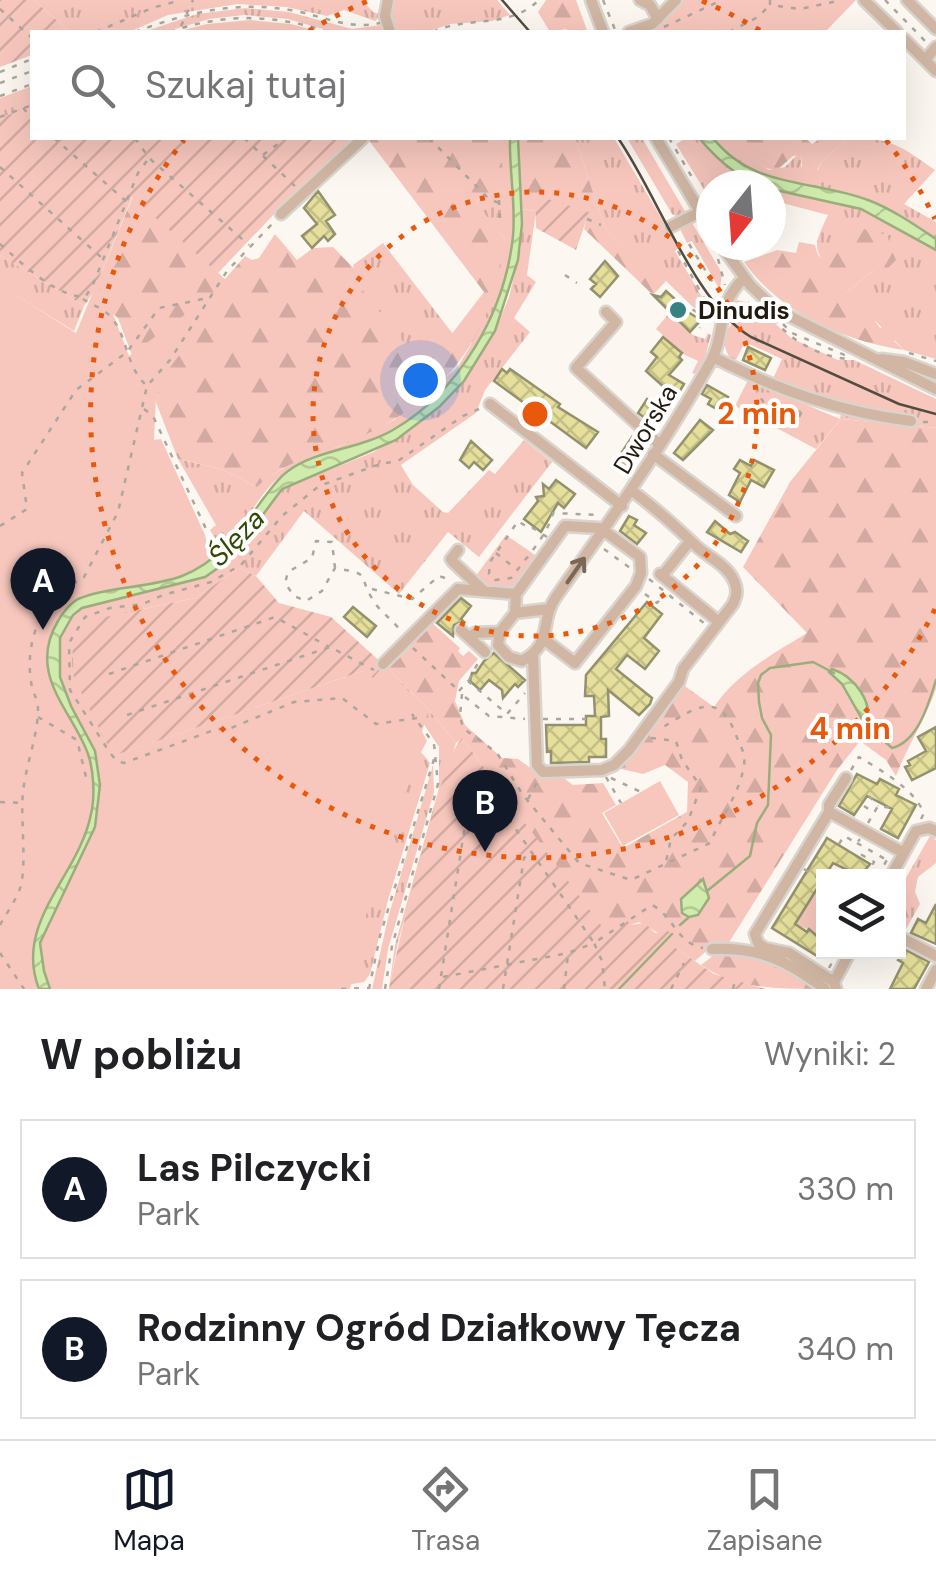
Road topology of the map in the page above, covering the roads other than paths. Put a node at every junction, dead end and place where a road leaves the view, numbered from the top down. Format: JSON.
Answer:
{"nodes":[{"id":1,"x":388,"y":0,"type":"edge"},
{"id":2,"x":591,"y":0,"type":"edge"},
{"id":3,"x":676,"y":0,"type":"edge"},
{"id":4,"x":864,"y":0,"type":"edge"},
{"id":5,"x":907,"y":0,"type":"edge"},
{"id":6,"x":648,"y":2,"type":"edge"},
{"id":7,"x":658,"y":19,"type":"junction"},
{"id":8,"x":388,"y":26,"type":"edge"},
{"id":9,"x":609,"y":28,"type":"edge"},
{"id":10,"x":936,"y":28,"type":"edge"},
{"id":11,"x":633,"y":30,"type":"edge"},
{"id":12,"x":895,"y":30,"type":"edge"},
{"id":13,"x":906,"y":41,"type":"edge"},
{"id":14,"x":935,"y":48,"type":"edge"},
{"id":15,"x":925,"y":60,"type":"junction"},
{"id":16,"x":936,"y":71,"type":"edge"},
{"id":17,"x":361,"y":140,"type":"edge"},
{"id":18,"x":657,"y":140,"type":"edge"},
{"id":19,"x":696,"y":205,"type":"edge"},
{"id":20,"x":281,"y":214,"type":"road end"},
{"id":21,"x":696,"y":214,"type":"edge"},
{"id":22,"x":670,"y":227,"type":"dead end"},
{"id":23,"x":728,"y":260,"type":"edge"},
{"id":24,"x":744,"y":278,"type":"junction"},
{"id":25,"x":606,"y":312,"type":"dead end"},
{"id":26,"x":713,"y":357,"type":"junction"},
{"id":27,"x":875,"y":358,"type":"junction"},
{"id":28,"x":936,"y":374,"type":"edge"},
{"id":29,"x":936,"y":389,"type":"edge"},
{"id":30,"x":490,"y":404,"type":"road end"},
{"id":31,"x":911,"y":422,"type":"road end"},
{"id":32,"x":656,"y":449,"type":"junction"},
{"id":33,"x":631,"y":490,"type":"junction"},
{"id":34,"x":622,"y":506,"type":"junction"},
{"id":35,"x":736,"y":516,"type":"dead end"},
{"id":36,"x":603,"y":530,"type":"junction"},
{"id":37,"x":690,"y":541,"type":"junction"},
{"id":38,"x":458,"y":550,"type":"dead end"},
{"id":39,"x":484,"y":591,"type":"junction"},
{"id":40,"x":516,"y":594,"type":"junction"},
{"id":41,"x":548,"y":609,"type":"junction"},
{"id":42,"x":515,"y":612,"type":"junction"},
{"id":43,"x":716,"y":626,"type":"junction"},
{"id":44,"x":460,"y":630,"type":"dead end"},
{"id":45,"x":500,"y":632,"type":"junction"},
{"id":46,"x":470,"y":638,"type":"junction"},
{"id":47,"x":545,"y":640,"type":"junction"},
{"id":48,"x":485,"y":652,"type":"dead end"},
{"id":49,"x":533,"y":656,"type":"junction"},
{"id":50,"x":383,"y":664,"type":"road end"},
{"id":51,"x":848,"y":778,"type":"road end"},
{"id":52,"x":829,"y":812,"type":"junction"},
{"id":53,"x":936,"y":831,"type":"edge"},
{"id":54,"x":904,"y":853,"type":"junction"},
{"id":55,"x":895,"y":869,"type":"edge"},
{"id":56,"x":906,"y":940,"type":"edge"},
{"id":57,"x":712,"y":948,"type":"road end"},
{"id":58,"x":936,"y":956,"type":"edge"},
{"id":59,"x":846,"y":959,"type":"edge"},
{"id":60,"x":936,"y":970,"type":"edge"},
{"id":61,"x":831,"y":987,"type":"edge"},
{"id":62,"x":926,"y":989,"type":"edge"}],
"edges":[{"from":1,"to":8,"type":"street"},
{"from":2,"to":9,"type":"street"},
{"from":3,"to":7,"type":"street"},
{"from":4,"to":12,"type":"street"},
{"from":5,"to":10,"type":"street"},
{"from":6,"to":7,"type":"street"},
{"from":7,"to":11,"type":"street"},
{"from":13,"to":15,"type":"street"},
{"from":14,"to":15,"type":"street"},
{"from":15,"to":16,"type":"street"},
{"from":17,"to":20,"type":"street"},
{"from":18,"to":19,"type":"street"},
{"from":21,"to":22,"type":"street"},
{"from":23,"to":24,"type":"street"},
{"from":24,"to":26,"type":"street","name":"Dworska"},
{"from":24,"to":27,"type":"street"},
{"from":25,"to":32,"type":"street"},
{"from":26,"to":31,"type":"street"},
{"from":26,"to":32,"type":"street","name":"Dworska"},
{"from":27,"to":28,"type":"street"},
{"from":27,"to":29,"type":"street"},
{"from":30,"to":34,"type":"street","name":"Dworska"},
{"from":32,"to":33,"type":"street","name":"Dworska"},
{"from":32,"to":35,"type":"street"},
{"from":33,"to":34,"type":"street","name":"Dworska"},
{"from":33,"to":37,"type":"street"},
{"from":34,"to":36,"type":"street"},
{"from":36,"to":40,"type":"street"},
{"from":41,"to":36,"type":"street","one_way":true},
{"from":36,"to":47,"type":"street"},
{"from":37,"to":43,"type":"street"},
{"from":37,"to":43,"type":"street"},
{"from":38,"to":39,"type":"street"},
{"from":39,"to":40,"type":"street"},
{"from":39,"to":50,"type":"street"},
{"from":40,"to":42,"type":"street"},
{"from":41,"to":42,"type":"street"},
{"from":41,"to":47,"type":"street"},
{"from":42,"to":45,"type":"street"},
{"from":43,"to":49,"type":"street"},
{"from":44,"to":46,"type":"street"},
{"from":45,"to":46,"type":"street"},
{"from":45,"to":49,"type":"street"},
{"from":46,"to":48,"type":"street"},
{"from":47,"to":49,"type":"street"},
{"from":51,"to":52,"type":"street"},
{"from":52,"to":54,"type":"street"},
{"from":52,"to":61,"type":"street"},
{"from":53,"to":54,"type":"street"},
{"from":54,"to":55,"type":"street"},
{"from":56,"to":58,"type":"street"},
{"from":57,"to":61,"type":"street"},
{"from":59,"to":61,"type":"street"},
{"from":60,"to":62,"type":"street"}]}
